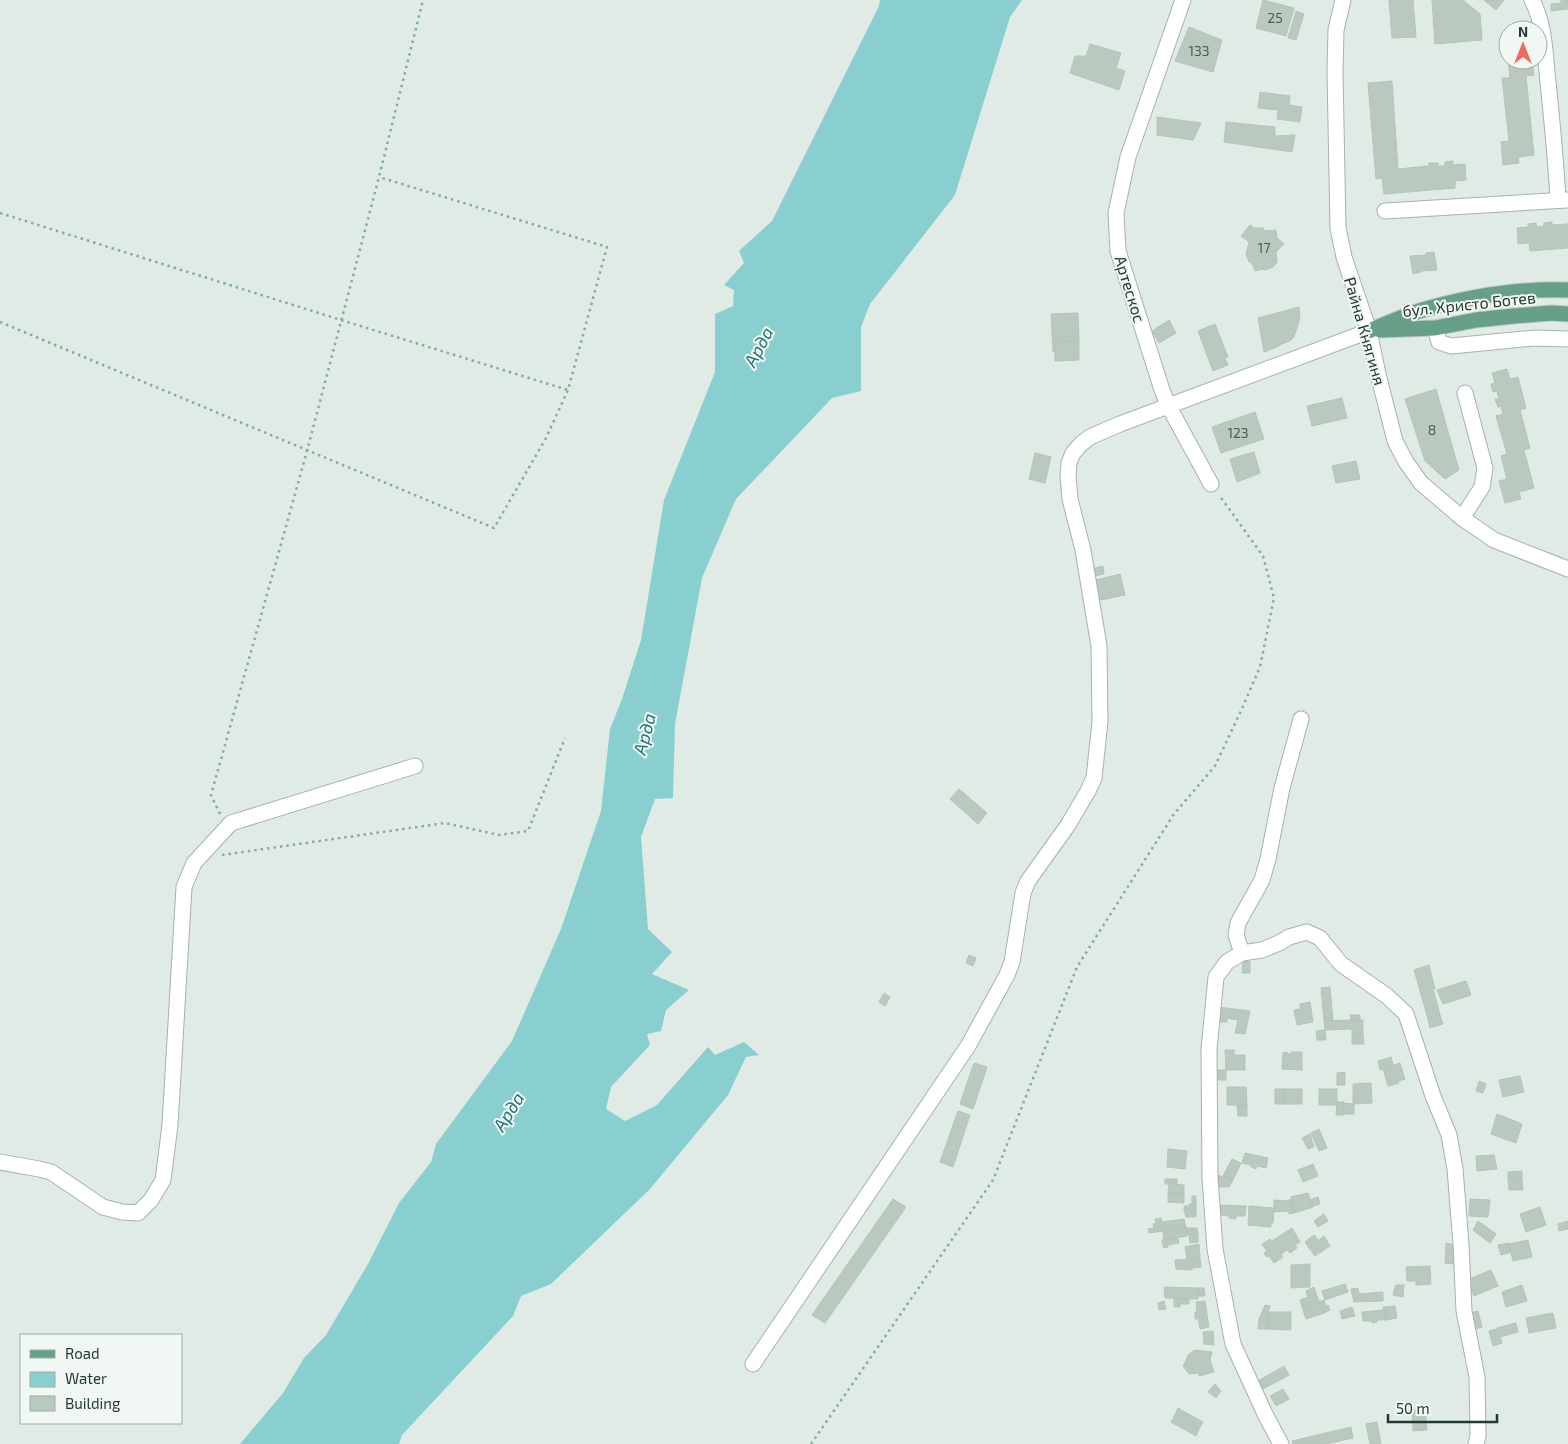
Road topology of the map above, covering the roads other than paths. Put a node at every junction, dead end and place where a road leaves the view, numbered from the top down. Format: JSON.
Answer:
{"nodes":[{"id":1,"x":1183,"y":0,"type":"edge"},
{"id":2,"x":1343,"y":0,"type":"edge"},
{"id":3,"x":1532,"y":0,"type":"edge"},
{"id":4,"x":1563,"y":200,"type":"edge"},
{"id":5,"x":1385,"y":211,"type":"dead end"},
{"id":6,"x":1568,"y":290,"type":"edge"},
{"id":7,"x":1568,"y":314,"type":"edge"},
{"id":8,"x":1435,"y":328,"type":"junction"},
{"id":9,"x":1369,"y":331,"type":"junction"},
{"id":10,"x":1568,"y":339,"type":"edge"},
{"id":11,"x":1465,"y":393,"type":"dead end"},
{"id":12,"x":1168,"y":405,"type":"junction"},
{"id":13,"x":1211,"y":484,"type":"road end"},
{"id":14,"x":1462,"y":518,"type":"junction"},
{"id":15,"x":1568,"y":569,"type":"edge"},
{"id":16,"x":1301,"y":718,"type":"dead end"},
{"id":17,"x":415,"y":766,"type":"dead end"},
{"id":18,"x":1242,"y":953,"type":"junction"},
{"id":19,"x":0,"y":1162,"type":"edge"},
{"id":20,"x":753,"y":1364,"type":"dead end"},
{"id":21,"x":1281,"y":1444,"type":"edge"},
{"id":22,"x":1476,"y":1444,"type":"edge"}],
"edges":[{"from":1,"to":12,"type":"street","name":"Артескос"},
{"from":2,"to":9,"type":"street","name":"Райна Княгиня"},
{"from":3,"to":4,"type":"street"},
{"from":4,"to":5,"type":"street"},
{"from":6,"to":9,"type":"main road","name":"бул. Христо Ботев"},
{"from":7,"to":8,"type":"main road","name":"бул. Христо Ботев"},
{"from":8,"to":9,"type":"main road","name":"бул. Христо Ботев"},
{"from":8,"to":10,"type":"street"},
{"from":9,"to":12,"type":"street"},
{"from":9,"to":14,"type":"street","name":"Райна Княгиня"},
{"from":11,"to":14,"type":"street"},
{"from":12,"to":13,"type":"street","name":"Артескос"},
{"from":12,"to":20,"type":"street"},
{"from":14,"to":15,"type":"street","name":"Райна Княгиня"},
{"from":16,"to":18,"type":"street"},
{"from":17,"to":19,"type":"street"},
{"from":18,"to":21,"type":"street"},
{"from":18,"to":22,"type":"street"}]}
